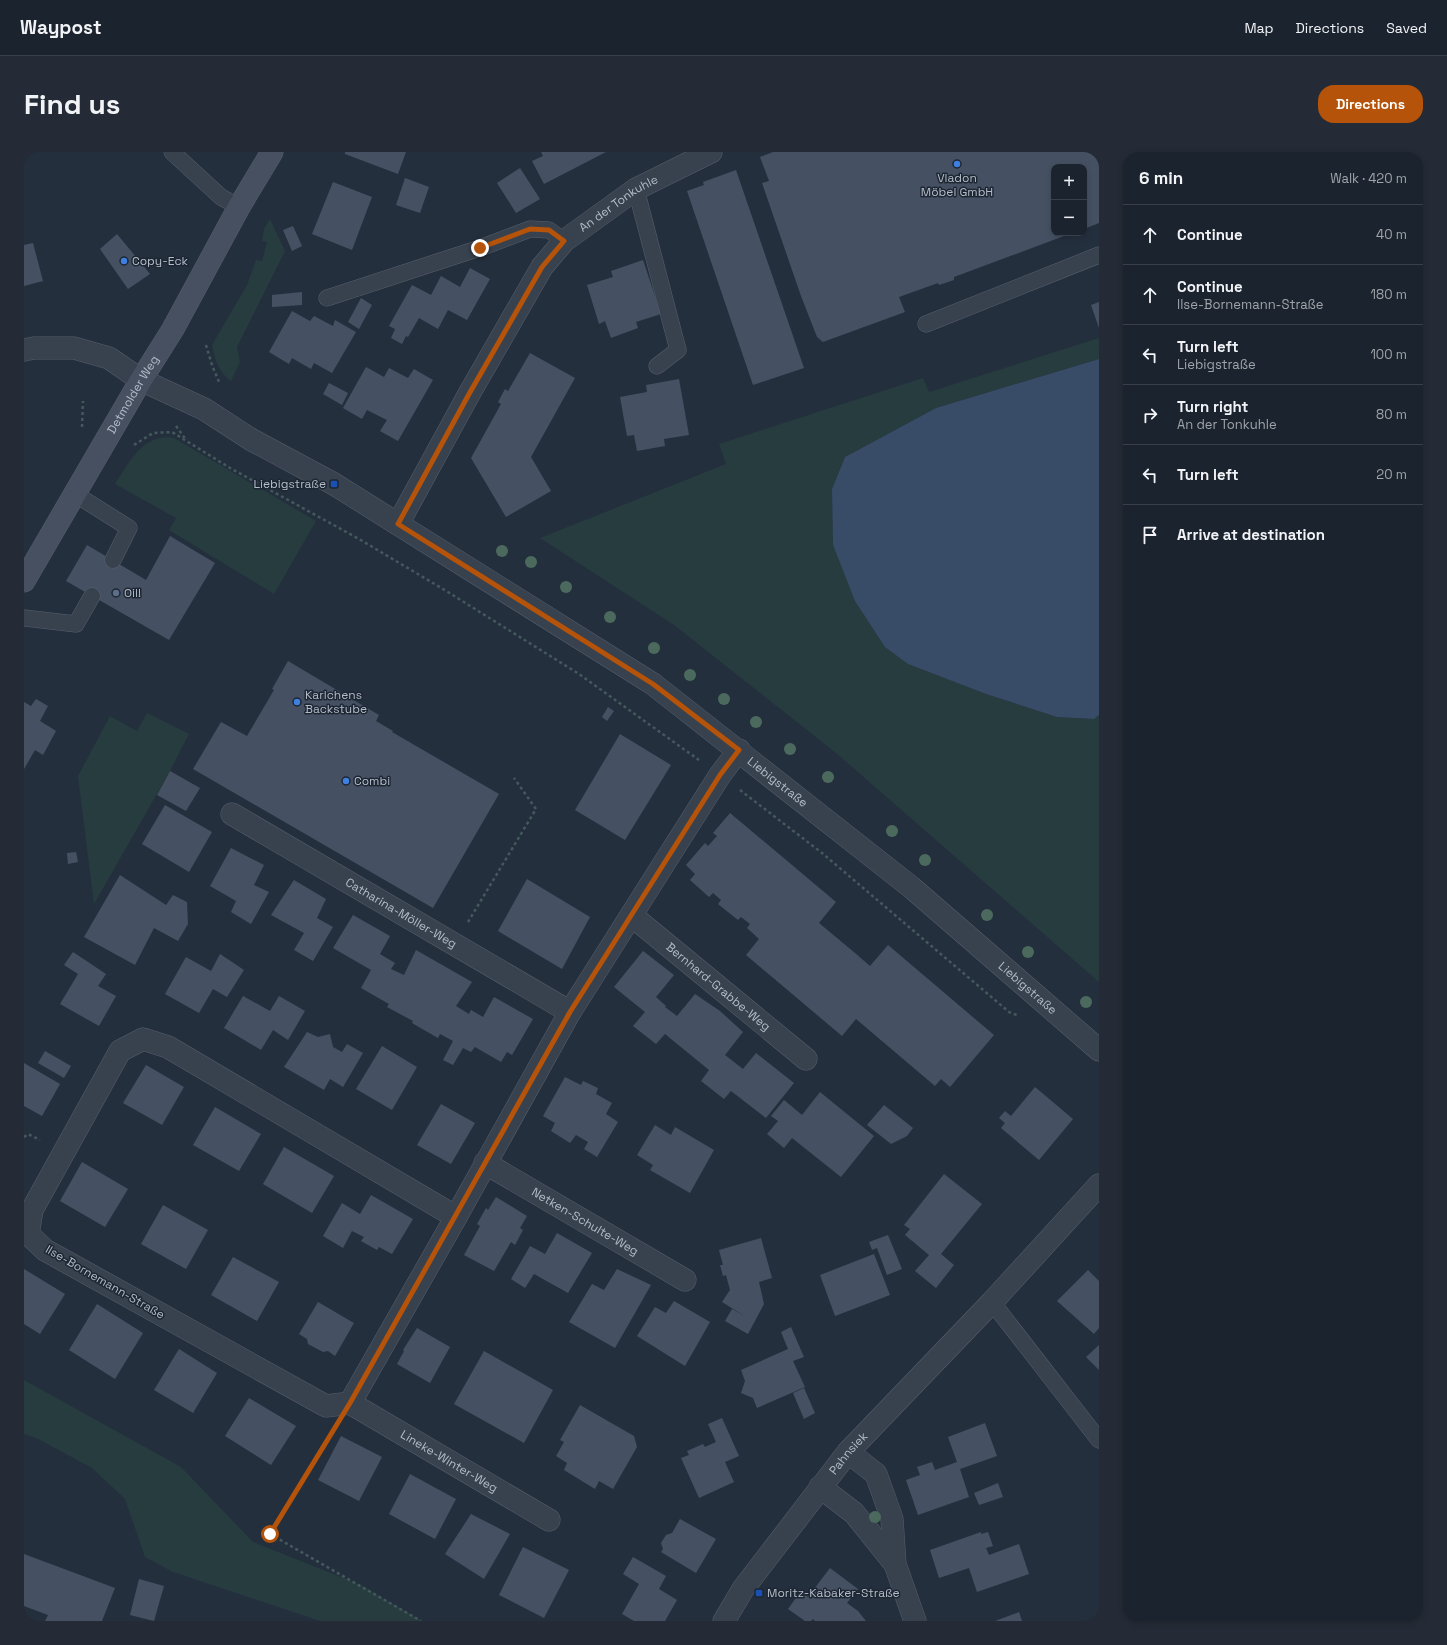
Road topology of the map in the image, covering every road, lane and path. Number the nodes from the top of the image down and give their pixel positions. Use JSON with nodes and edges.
{"nodes":[{"id":1,"x":172,"y":152,"type":"edge"},
{"id":2,"x":272,"y":152,"type":"edge"},
{"id":3,"x":711,"y":152,"type":"edge"},
{"id":4,"x":636,"y":189,"type":"junction"},
{"id":5,"x":239,"y":207,"type":"junction"},
{"id":6,"x":564,"y":241,"type":"junction"},
{"id":7,"x":1099,"y":255,"type":"edge"},
{"id":8,"x":327,"y":298,"type":"dead end"},
{"id":9,"x":926,"y":324,"type":"dead end"},
{"id":10,"x":206,"y":345,"type":"dead end"},
{"id":11,"x":24,"y":350,"type":"edge"},
{"id":12,"x":657,"y":366,"type":"dead end"},
{"id":13,"x":141,"y":380,"type":"junction"},
{"id":14,"x":219,"y":382,"type":"dead end"},
{"id":15,"x":131,"y":446,"type":"dead end"},
{"id":16,"x":75,"y":494,"type":"junction"},
{"id":17,"x":398,"y":524,"type":"junction"},
{"id":18,"x":113,"y":560,"type":"dead end"},
{"id":19,"x":24,"y":581,"type":"edge"},
{"id":20,"x":92,"y":596,"type":"dead end"},
{"id":21,"x":24,"y":618,"type":"edge"},
{"id":22,"x":739,"y":750,"type":"junction"},
{"id":23,"x":720,"y":775,"type":"junction"},
{"id":24,"x":514,"y":778,"type":"dead end"},
{"id":25,"x":232,"y":814,"type":"dead end"},
{"id":26,"x":631,"y":915,"type":"junction"},
{"id":27,"x":454,"y":944,"type":"junction"},
{"id":28,"x":570,"y":1012,"type":"junction"},
{"id":29,"x":1024,"y":1018,"type":"dead end"},
{"id":30,"x":1099,"y":1050,"type":"edge"},
{"id":31,"x":806,"y":1059,"type":"dead end"},
{"id":32,"x":485,"y":1163,"type":"junction"},
{"id":33,"x":1099,"y":1185,"type":"edge"},
{"id":34,"x":456,"y":1217,"type":"junction"},
{"id":35,"x":685,"y":1280,"type":"dead end"},
{"id":36,"x":992,"y":1302,"type":"junction"},
{"id":37,"x":350,"y":1403,"type":"junction"},
{"id":38,"x":1099,"y":1440,"type":"edge"},
{"id":39,"x":848,"y":1452,"type":"junction"},
{"id":40,"x":820,"y":1487,"type":"junction"},
{"id":41,"x":549,"y":1520,"type":"dead end"},
{"id":42,"x":894,"y":1564,"type":"junction"},
{"id":43,"x":421,"y":1621,"type":"edge"},
{"id":44,"x":724,"y":1621,"type":"edge"},
{"id":45,"x":915,"y":1621,"type":"edge"}],
"edges":[{"from":1,"to":5,"type":"lane"},
{"from":2,"to":5,"type":"street","name":"Detmolder Weg"},
{"from":3,"to":4,"type":"street","name":"An der Tonkuhle"},
{"from":4,"to":6,"type":"street","name":"An der Tonkuhle"},
{"from":4,"to":12,"type":"lane"},
{"from":5,"to":13,"type":"street","name":"Detmolder Weg"},
{"from":6,"to":8,"type":"lane"},
{"from":6,"to":17,"type":"street","name":"An der Tonkuhle"},
{"from":7,"to":9,"type":"lane"},
{"from":10,"to":14,"type":"path"},
{"from":11,"to":13,"type":"street","name":"Liebigstraße"},
{"from":13,"to":16,"type":"street","name":"Detmolder Weg"},
{"from":13,"to":17,"type":"street","name":"Liebigstraße"},
{"from":15,"to":23,"type":"path"},
{"from":16,"to":18,"type":"lane"},
{"from":16,"to":19,"type":"street","name":"Detmolder Weg"},
{"from":17,"to":22,"type":"street","name":"Liebigstraße"},
{"from":20,"to":21,"type":"lane"},
{"from":22,"to":23,"type":"street"},
{"from":22,"to":30,"type":"street","name":"Liebigstraße"},
{"from":23,"to":26,"type":"street"},
{"from":23,"to":29,"type":"path"},
{"from":24,"to":27,"type":"path"},
{"from":25,"to":27,"type":"street","name":"Catharina-Möller-Weg"},
{"from":26,"to":28,"type":"street"},
{"from":26,"to":31,"type":"street","name":"Bernhard-Grabbe-Weg"},
{"from":27,"to":28,"type":"street","name":"Catharina-Möller-Weg"},
{"from":28,"to":32,"type":"street"},
{"from":32,"to":34,"type":"street"},
{"from":32,"to":35,"type":"street","name":"Netken-Schulte-Weg"},
{"from":33,"to":36,"type":"street","name":"Pahnsiek"},
{"from":34,"to":37,"type":"street"},
{"from":34,"to":37,"type":"street","name":"Ilse-Bornemann-Straße"},
{"from":36,"to":38,"type":"lane"},
{"from":36,"to":39,"type":"street","name":"Pahnsiek"},
{"from":37,"to":41,"type":"street","name":"Lineke-Winter-Weg"},
{"from":37,"to":43,"type":"path"},
{"from":39,"to":40,"type":"street","name":"Pahnsiek"},
{"from":39,"to":42,"type":"street"},
{"from":40,"to":42,"type":"street"},
{"from":40,"to":44,"type":"street","name":"Pahnsiek"},
{"from":42,"to":45,"type":"street"}]}
